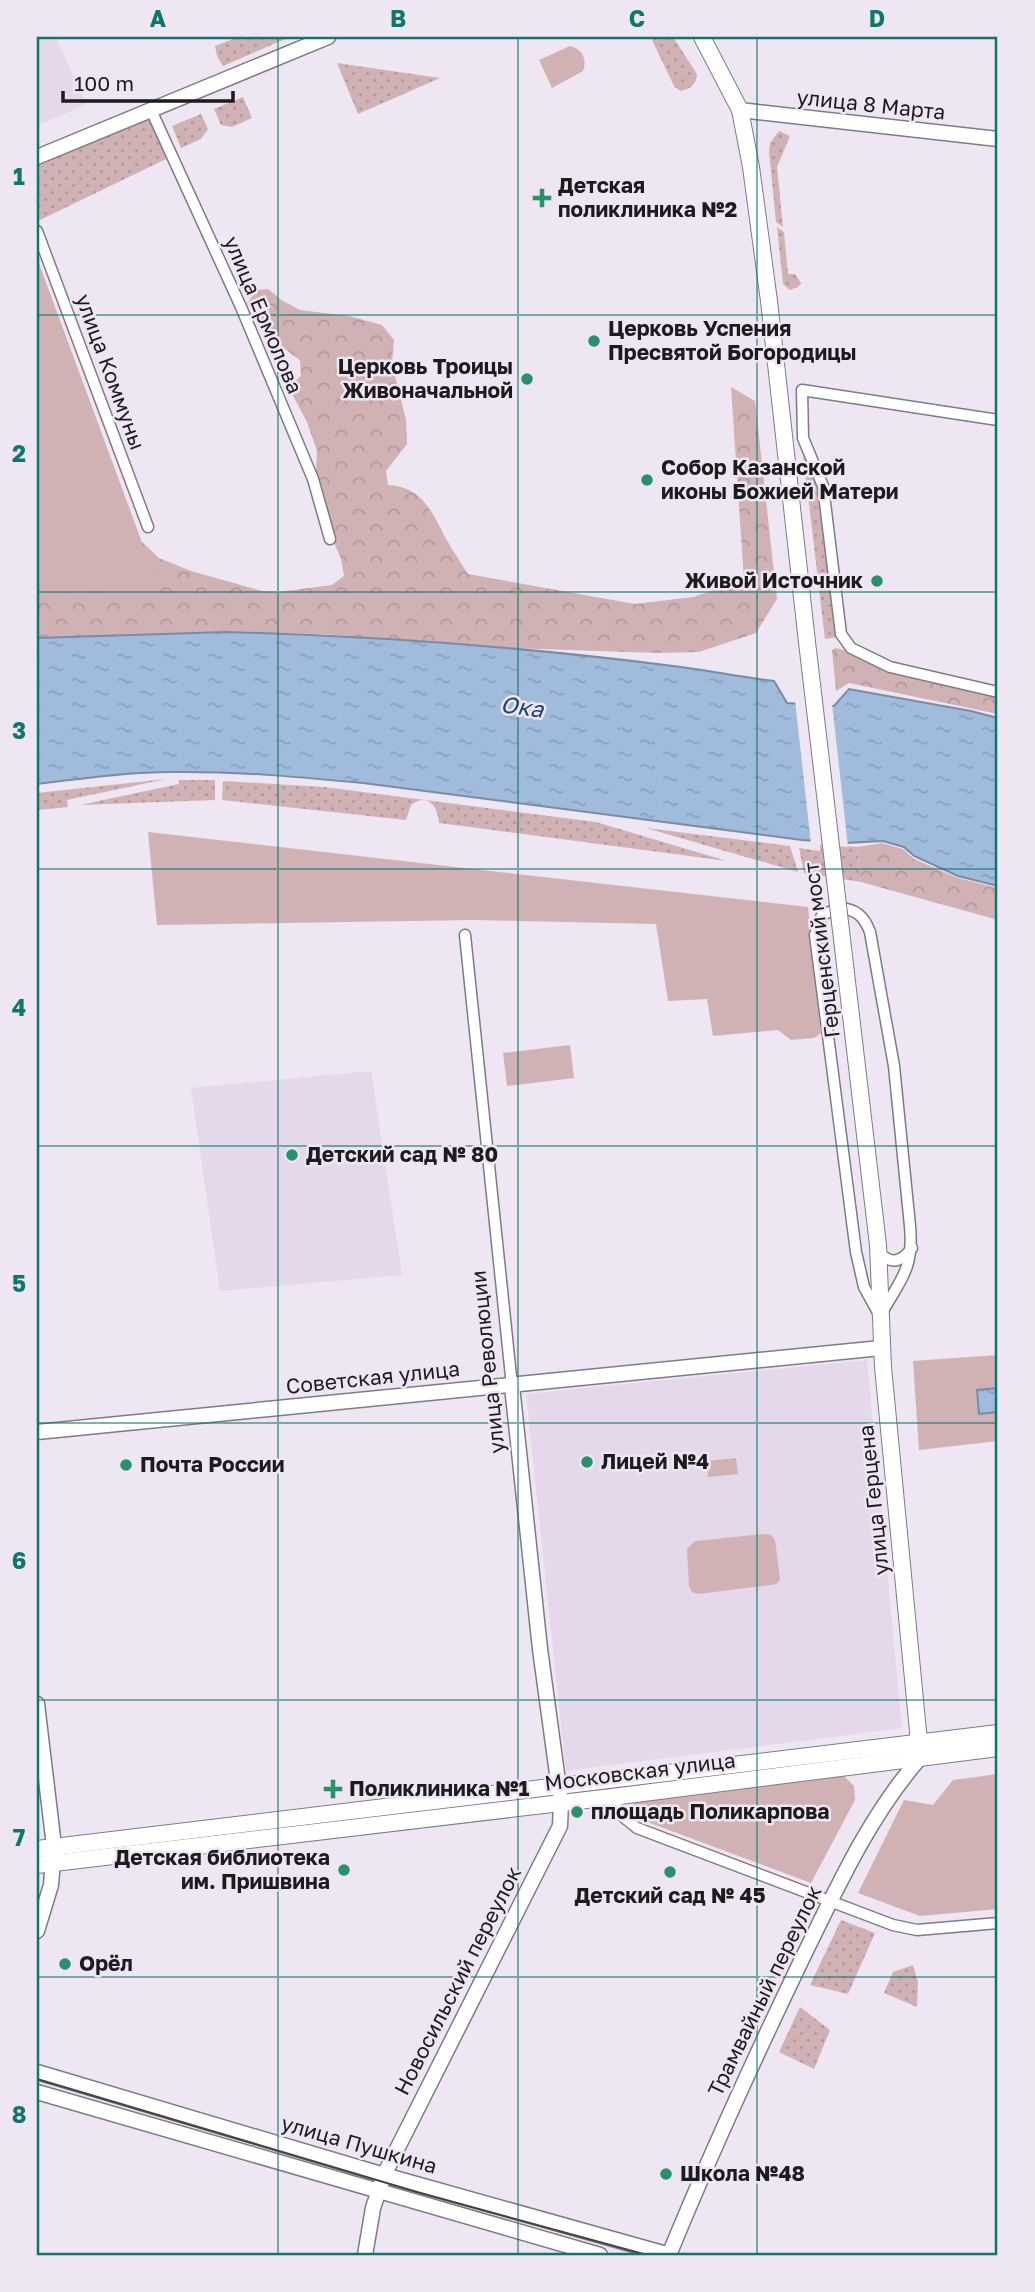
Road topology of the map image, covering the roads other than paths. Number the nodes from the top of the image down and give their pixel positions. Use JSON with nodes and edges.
{"nodes":[{"id":1,"x":328,"y":37,"type":"edge"},
{"id":2,"x":702,"y":37,"type":"edge"},
{"id":3,"x":151,"y":110,"type":"junction"},
{"id":4,"x":740,"y":110,"type":"junction"},
{"id":5,"x":998,"y":139,"type":"edge"},
{"id":6,"x":37,"y":157,"type":"edge"},
{"id":7,"x":37,"y":231,"type":"edge"},
{"id":8,"x":998,"y":420,"type":"edge"},
{"id":9,"x":148,"y":527,"type":"dead end"},
{"id":10,"x":330,"y":539,"type":"dead end"},
{"id":11,"x":998,"y":692,"type":"edge"},
{"id":12,"x":465,"y":935,"type":"dead end"},
{"id":13,"x":912,"y":1248,"type":"junction"},
{"id":14,"x":878,"y":1249,"type":"junction"},
{"id":15,"x":880,"y":1316,"type":"junction"},
{"id":16,"x":881,"y":1348,"type":"junction"},
{"id":17,"x":512,"y":1386,"type":"junction"},
{"id":18,"x":37,"y":1432,"type":"edge"},
{"id":19,"x":37,"y":1704,"type":"edge"},
{"id":20,"x":998,"y":1733,"type":"edge"},
{"id":21,"x":998,"y":1748,"type":"edge"},
{"id":22,"x":920,"y":1750,"type":"junction"},
{"id":23,"x":558,"y":1785,"type":"junction"},
{"id":24,"x":612,"y":1797,"type":"junction"},
{"id":25,"x":561,"y":1803,"type":"junction"},
{"id":26,"x":37,"y":1849,"type":"edge"},
{"id":27,"x":48,"y":1858,"type":"edge"},
{"id":28,"x":831,"y":1901,"type":"junction"},
{"id":29,"x":998,"y":1923,"type":"edge"},
{"id":30,"x":37,"y":1931,"type":"edge"},
{"id":31,"x":37,"y":2072,"type":"edge"},
{"id":32,"x":37,"y":2092,"type":"edge"},
{"id":33,"x":384,"y":2175,"type":"junction"},
{"id":34,"x":377,"y":2192,"type":"junction"},
{"id":35,"x":365,"y":2255,"type":"edge"},
{"id":36,"x":600,"y":2255,"type":"edge"},
{"id":37,"x":669,"y":2255,"type":"edge"}],
"edges":[{"from":1,"to":3,"type":"street"},
{"from":2,"to":4,"type":"main road","name":"Герценский мост"},
{"from":3,"to":6,"type":"street"},
{"from":3,"to":10,"type":"street","name":"улица Ермолова"},
{"from":4,"to":5,"type":"street","name":"улица 8 Марта"},
{"from":4,"to":14,"type":"main road","name":"Герценский мост","bridge":true},
{"from":7,"to":9,"type":"street","name":"улица Коммуны"},
{"from":8,"to":11,"type":"street"},
{"from":12,"to":17,"type":"street","name":"улица Революции"},
{"from":13,"to":14,"type":"street"},
{"from":13,"to":15,"type":"street"},
{"from":13,"to":15,"type":"street"},
{"from":14,"to":15,"type":"main road","name":"улица Герцена"},
{"from":15,"to":16,"type":"main road","name":"улица Герцена"},
{"from":16,"to":17,"type":"street","name":"Советская улица"},
{"from":16,"to":22,"type":"main road","name":"улица Герцена"},
{"from":17,"to":18,"type":"street","name":"Советская улица"},
{"from":17,"to":23,"type":"street","name":"улица Революции"},
{"from":19,"to":27,"type":"street"},
{"from":20,"to":22,"type":"main road","name":"Московская улица"},
{"from":21,"to":22,"type":"main road","name":"Московская улица"},
{"from":22,"to":23,"type":"main road","name":"Московская улица"},
{"from":22,"to":24,"type":"main road","name":"Московская улица"},
{"from":22,"to":28,"type":"street","name":"Трамвайный переулок"},
{"from":23,"to":25,"type":"street","name":"Новосильский переулок"},
{"from":23,"to":27,"type":"main road","name":"Московская улица"},
{"from":24,"to":25,"type":"main road","name":"Московская улица"},
{"from":24,"to":28,"type":"street"},
{"from":25,"to":27,"type":"main road","name":"Московская улица"},
{"from":25,"to":33,"type":"street","name":"Новосильский переулок"},
{"from":26,"to":27,"type":"main road","name":"Московская улица"},
{"from":27,"to":30,"type":"street"},
{"from":28,"to":29,"type":"street"},
{"from":28,"to":37,"type":"street","name":"Трамвайный переулок"},
{"from":31,"to":33,"type":"street","name":"улица Пушкина"},
{"from":32,"to":34,"type":"street","name":"улица Пушкина"},
{"from":33,"to":34,"type":"street","name":"Новосильский переулок"},
{"from":33,"to":37,"type":"street","name":"улица Пушкина"},
{"from":34,"to":35,"type":"street","name":"Новосильский переулок"},
{"from":34,"to":36,"type":"street","name":"улица Пушкина"}]}
